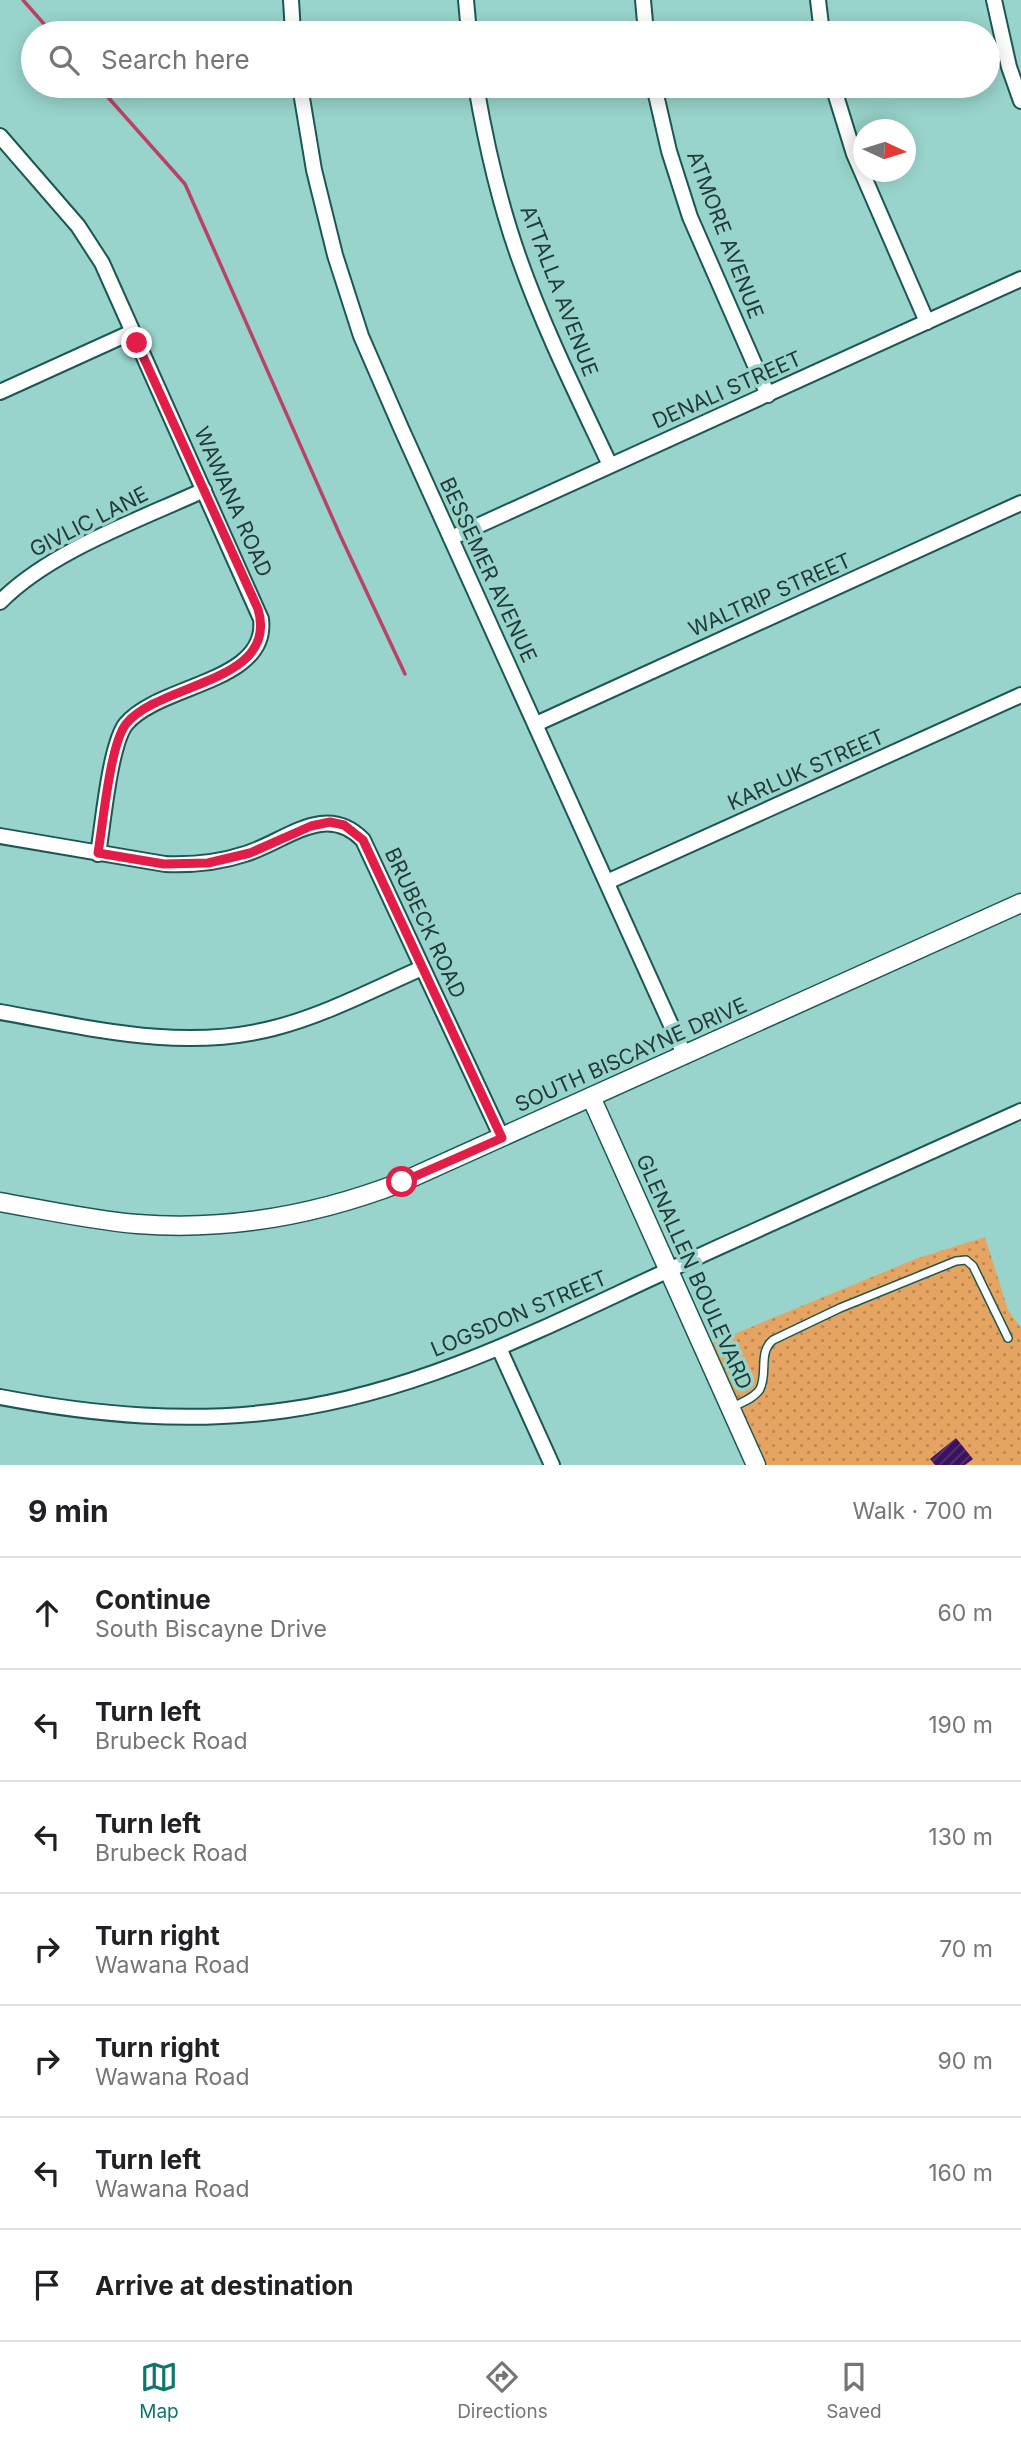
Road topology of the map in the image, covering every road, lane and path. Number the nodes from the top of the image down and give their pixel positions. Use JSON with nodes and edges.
{"nodes":[{"id":1,"x":291,"y":0,"type":"edge"},
{"id":2,"x":466,"y":0,"type":"edge"},
{"id":3,"x":643,"y":0,"type":"edge"},
{"id":4,"x":818,"y":0,"type":"edge"},
{"id":5,"x":994,"y":0,"type":"edge"},
{"id":6,"x":292,"y":21,"type":"edge"},
{"id":7,"x":468,"y":21,"type":"edge"},
{"id":8,"x":645,"y":21,"type":"edge"},
{"id":9,"x":821,"y":21,"type":"edge"},
{"id":10,"x":998,"y":21,"type":"edge"},
{"id":11,"x":1000,"y":32,"type":"edge"},
{"id":12,"x":301,"y":98,"type":"edge"},
{"id":13,"x":479,"y":98,"type":"edge"},
{"id":14,"x":657,"y":98,"type":"edge"},
{"id":15,"x":836,"y":98,"type":"edge"},
{"id":16,"x":1021,"y":101,"type":"edge"},
{"id":17,"x":0,"y":136,"type":"edge"},
{"id":18,"x":1021,"y":279,"type":"edge"},
{"id":19,"x":927,"y":322,"type":"junction"},
{"id":20,"x":132,"y":332,"type":"junction"},
{"id":21,"x":0,"y":392,"type":"edge"},
{"id":22,"x":768,"y":395,"type":"junction"},
{"id":23,"x":610,"y":465,"type":"junction"},
{"id":24,"x":204,"y":489,"type":"junction"},
{"id":25,"x":1021,"y":503,"type":"edge"},
{"id":26,"x":451,"y":538,"type":"junction"},
{"id":27,"x":0,"y":602,"type":"edge"},
{"id":28,"x":1021,"y":695,"type":"edge"},
{"id":29,"x":536,"y":724,"type":"junction"},
{"id":30,"x":0,"y":836,"type":"edge"},
{"id":31,"x":98,"y":853,"type":"junction"},
{"id":32,"x":607,"y":882,"type":"junction"},
{"id":33,"x":1021,"y":903,"type":"edge"},
{"id":34,"x":422,"y":968,"type":"junction"},
{"id":35,"x":0,"y":1012,"type":"edge"},
{"id":36,"x":685,"y":1056,"type":"junction"},
{"id":37,"x":591,"y":1097,"type":"junction"},
{"id":38,"x":1020,"y":1113,"type":"edge"},
{"id":39,"x":502,"y":1138,"type":"junction"},
{"id":40,"x":0,"y":1202,"type":"edge"},
{"id":41,"x":668,"y":1270,"type":"junction"},
{"id":42,"x":1008,"y":1338,"type":"dead end"},
{"id":43,"x":499,"y":1348,"type":"junction"},
{"id":44,"x":0,"y":1398,"type":"edge"},
{"id":45,"x":730,"y":1408,"type":"junction"},
{"id":46,"x":552,"y":1465,"type":"edge"},
{"id":47,"x":756,"y":1465,"type":"edge"}],
"edges":[{"from":1,"to":6,"type":"street"},
{"from":2,"to":7,"type":"street"},
{"from":3,"to":8,"type":"street"},
{"from":4,"to":9,"type":"street"},
{"from":5,"to":10,"type":"street"},
{"from":11,"to":16,"type":"street"},
{"from":12,"to":26,"type":"street","name":"BESSEMER AVENUE"},
{"from":13,"to":23,"type":"street","name":"ATTALLA AVENUE"},
{"from":14,"to":22,"type":"street","name":"ATMORE AVENUE"},
{"from":15,"to":19,"type":"street"},
{"from":17,"to":20,"type":"street","name":"WAWANA ROAD"},
{"from":18,"to":19,"type":"street","name":"DENALI STREET"},
{"from":19,"to":22,"type":"street","name":"DENALI STREET"},
{"from":20,"to":21,"type":"street"},
{"from":20,"to":24,"type":"street","name":"WAWANA ROAD"},
{"from":22,"to":23,"type":"street","name":"DENALI STREET"},
{"from":23,"to":26,"type":"street","name":"DENALI STREET"},
{"from":24,"to":27,"type":"street","name":"GIVLIC LANE"},
{"from":24,"to":31,"type":"street","name":"WAWANA ROAD"},
{"from":25,"to":29,"type":"street","name":"WALTRIP STREET"},
{"from":26,"to":29,"type":"street","name":"BESSEMER AVENUE"},
{"from":28,"to":32,"type":"street","name":"KARLUK STREET"},
{"from":29,"to":32,"type":"street","name":"BESSEMER AVENUE"},
{"from":30,"to":31,"type":"street","name":"BRUBECK ROAD"},
{"from":31,"to":34,"type":"street","name":"BRUBECK ROAD"},
{"from":32,"to":36,"type":"street","name":"BESSEMER AVENUE"},
{"from":33,"to":36,"type":"street","name":"SOUTH BISCAYNE DRIVE"},
{"from":34,"to":35,"type":"street"},
{"from":34,"to":39,"type":"street","name":"BRUBECK ROAD"},
{"from":36,"to":37,"type":"street","name":"SOUTH BISCAYNE DRIVE"},
{"from":37,"to":39,"type":"street","name":"SOUTH BISCAYNE DRIVE"},
{"from":37,"to":41,"type":"street","name":"GLENALLEN BOULEVARD"},
{"from":38,"to":41,"type":"street","name":"LOGSDON STREET"},
{"from":39,"to":40,"type":"street","name":"SOUTH BISCAYNE DRIVE"},
{"from":41,"to":43,"type":"street","name":"LOGSDON STREET"},
{"from":41,"to":45,"type":"street","name":"GLENALLEN BOULEVARD"},
{"from":42,"to":45,"type":"lane"},
{"from":43,"to":44,"type":"street","name":"LOGSDON STREET"},
{"from":43,"to":46,"type":"street"},
{"from":45,"to":47,"type":"street","name":"GLENALLEN BOULEVARD"}]}
